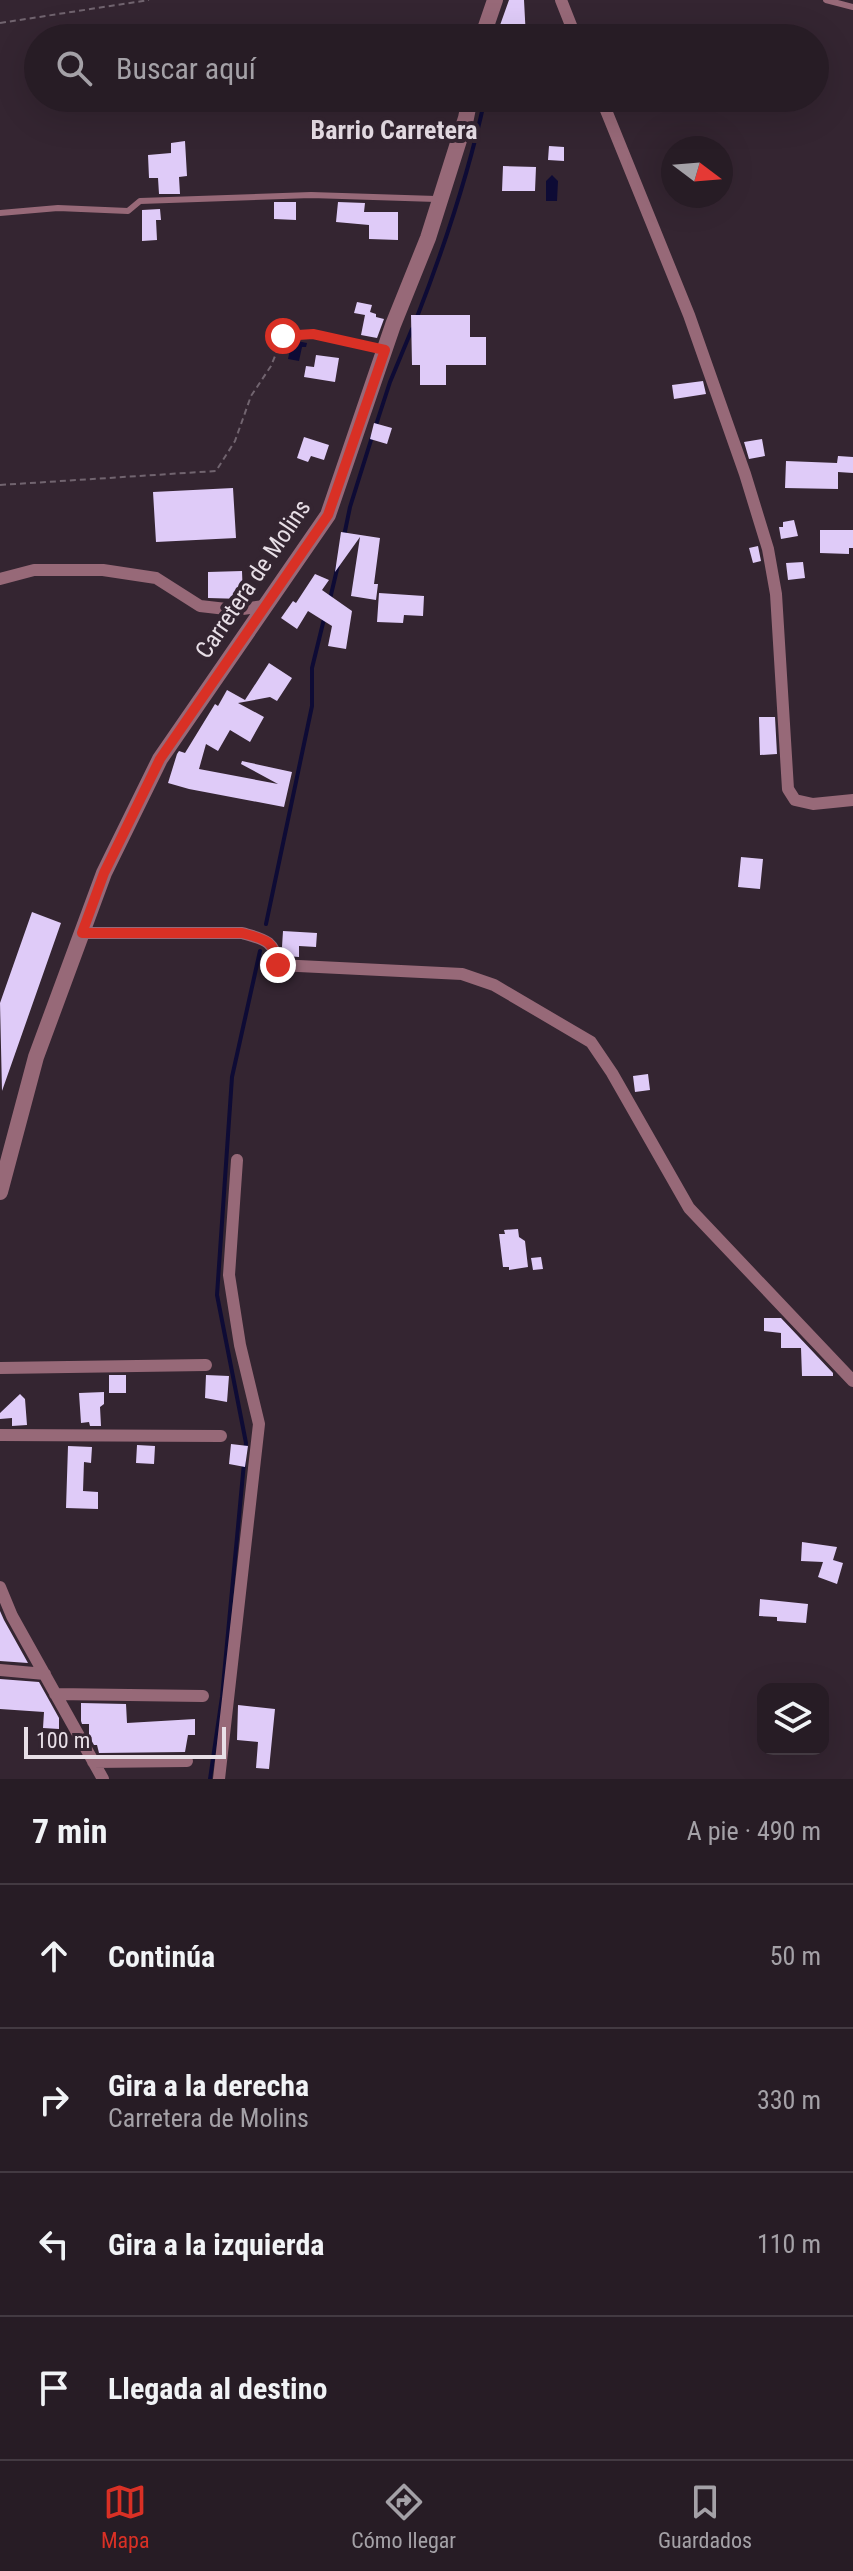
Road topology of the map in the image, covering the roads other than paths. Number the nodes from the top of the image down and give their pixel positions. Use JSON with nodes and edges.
{"nodes":[{"id":1,"x":495,"y":0,"type":"edge"},
{"id":2,"x":561,"y":0,"type":"edge"},
{"id":3,"x":826,"y":0,"type":"edge"},
{"id":4,"x":853,"y":7,"type":"edge"},
{"id":5,"x":487,"y":24,"type":"edge"},
{"id":6,"x":570,"y":24,"type":"edge"},
{"id":7,"x":467,"y":112,"type":"edge"},
{"id":8,"x":607,"y":112,"type":"edge"},
{"id":9,"x":440,"y":199,"type":"junction"},
{"id":10,"x":0,"y":213,"type":"edge"},
{"id":11,"x":0,"y":579,"type":"edge"},
{"id":12,"x":264,"y":606,"type":"junction"},
{"id":13,"x":853,"y":800,"type":"edge"},
{"id":14,"x":82,"y":933,"type":"junction"},
{"id":15,"x":237,"y":1160,"type":"dead end"},
{"id":16,"x":1,"y":1181,"type":"edge"},
{"id":17,"x":206,"y":1365,"type":"dead end"},
{"id":18,"x":0,"y":1368,"type":"edge"},
{"id":19,"x":853,"y":1381,"type":"edge"},
{"id":20,"x":0,"y":1435,"type":"edge"},
{"id":21,"x":221,"y":1436,"type":"dead end"},
{"id":22,"x":0,"y":1587,"type":"edge"},
{"id":23,"x":0,"y":1670,"type":"edge"},
{"id":24,"x":45,"y":1674,"type":"junction"},
{"id":25,"x":55,"y":1694,"type":"junction"},
{"id":26,"x":203,"y":1696,"type":"dead end"},
{"id":27,"x":187,"y":1761,"type":"dead end"},
{"id":28,"x":93,"y":1762,"type":"junction"},
{"id":29,"x":103,"y":1779,"type":"edge"},
{"id":30,"x":219,"y":1779,"type":"edge"}],
"edges":[{"from":1,"to":5,"type":"street"},
{"from":2,"to":6,"type":"street"},
{"from":3,"to":4,"type":"lane"},
{"from":7,"to":9,"type":"street","name":"Carretera de Molins"},
{"from":8,"to":13,"type":"street"},
{"from":9,"to":10,"type":"lane"},
{"from":9,"to":12,"type":"street","name":"Carretera de Molins"},
{"from":11,"to":12,"type":"street"},
{"from":12,"to":14,"type":"street","name":"Carretera de Molins"},
{"from":14,"to":16,"type":"street","name":"Carretera de Molins"},
{"from":14,"to":19,"type":"street"},
{"from":15,"to":30,"type":"street"},
{"from":17,"to":18,"type":"street"},
{"from":20,"to":21,"type":"street"},
{"from":22,"to":24,"type":"street"},
{"from":23,"to":24,"type":"street"},
{"from":24,"to":25,"type":"street"},
{"from":25,"to":26,"type":"street"},
{"from":25,"to":28,"type":"street"},
{"from":27,"to":28,"type":"street"},
{"from":28,"to":29,"type":"street"}]}
